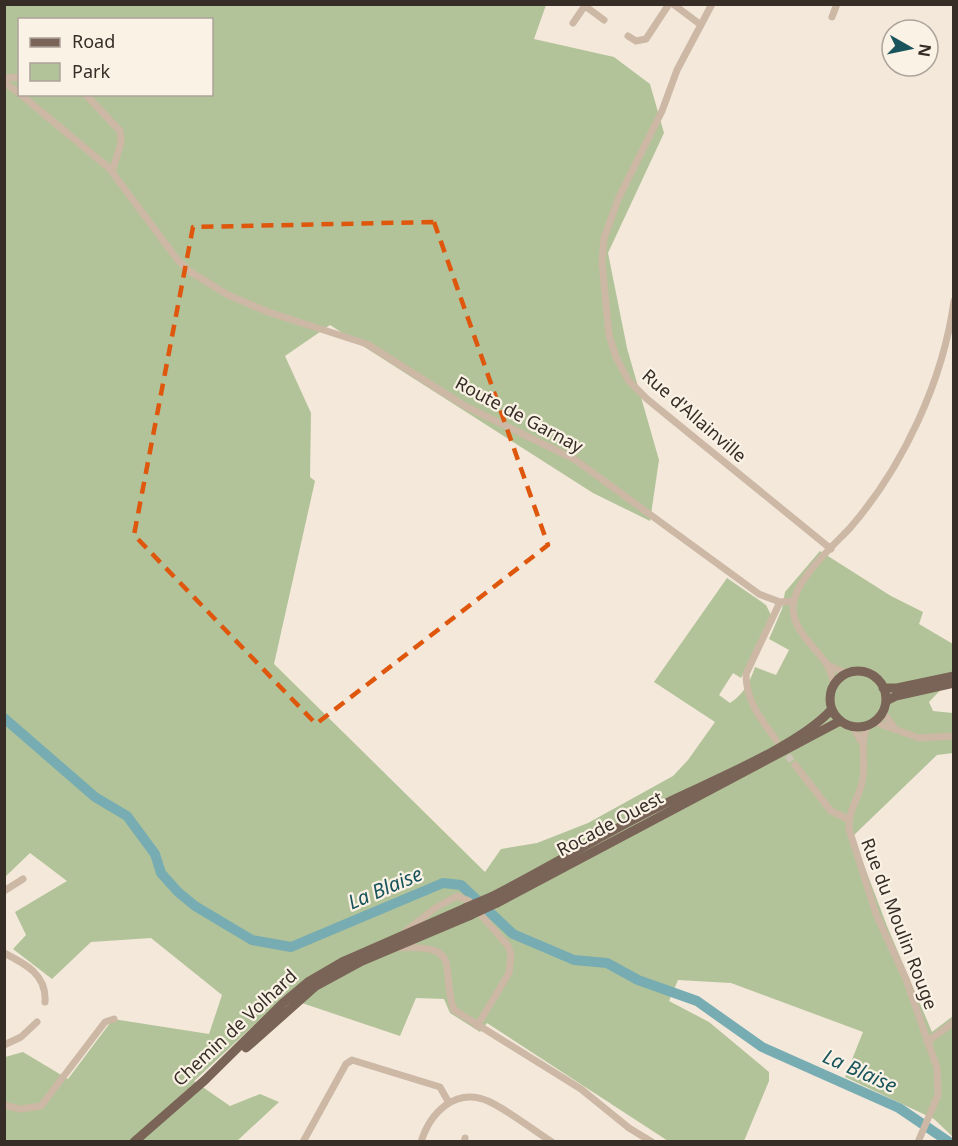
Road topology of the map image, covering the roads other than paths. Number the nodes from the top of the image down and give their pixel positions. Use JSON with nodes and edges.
{"nodes":[{"id":1,"x":671,"y":4,"type":"edge"},
{"id":2,"x":712,"y":4,"type":"edge"},
{"id":3,"x":837,"y":4,"type":"edge"},
{"id":4,"x":585,"y":5,"type":"edge"},
{"id":5,"x":832,"y":17,"type":"dead end"},
{"id":6,"x":604,"y":20,"type":"dead end"},
{"id":7,"x":573,"y":23,"type":"dead end"},
{"id":8,"x":701,"y":25,"type":"junction"},
{"id":9,"x":628,"y":36,"type":"dead end"},
{"id":10,"x":6,"y":81,"type":"edge"},
{"id":11,"x":18,"y":92,"type":"edge"},
{"id":12,"x":22,"y":96,"type":"edge"},
{"id":13,"x":87,"y":96,"type":"edge"},
{"id":14,"x":112,"y":172,"type":"junction"},
{"id":15,"x":954,"y":301,"type":"edge"},
{"id":16,"x":831,"y":549,"type":"junction"},
{"id":17,"x":794,"y":601,"type":"junction"},
{"id":18,"x":780,"y":602,"type":"junction"},
{"id":19,"x":828,"y":665,"type":"junction"},
{"id":20,"x":847,"y":674,"type":"junction"},
{"id":21,"x":954,"y":676,"type":"edge"},
{"id":22,"x":954,"y":683,"type":"edge"},
{"id":23,"x":834,"y":684,"type":"junction"},
{"id":24,"x":883,"y":688,"type":"junction"},
{"id":25,"x":886,"y":701,"type":"junction"},
{"id":26,"x":831,"y":709,"type":"junction"},
{"id":27,"x":883,"y":712,"type":"junction"},
{"id":28,"x":840,"y":721,"type":"junction"},
{"id":29,"x":871,"y":724,"type":"junction"},
{"id":30,"x":893,"y":726,"type":"junction"},
{"id":31,"x":853,"y":727,"type":"junction"},
{"id":32,"x":954,"y":736,"type":"edge"},
{"id":33,"x":776,"y":740,"type":"tunnel mouth"},
{"id":34,"x":861,"y":741,"type":"junction"},
{"id":35,"x":795,"y":765,"type":"tunnel mouth"},
{"id":36,"x":848,"y":819,"type":"junction"},
{"id":37,"x":23,"y":879,"type":"dead end"},
{"id":38,"x":4,"y":891,"type":"edge"},
{"id":39,"x":494,"y":900,"type":"junction"},
{"id":40,"x":468,"y":911,"type":"junction"},
{"id":41,"x":399,"y":937,"type":"junction"},
{"id":42,"x":392,"y":949,"type":"junction"},
{"id":43,"x":4,"y":953,"type":"edge"},
{"id":44,"x":45,"y":1002,"type":"dead end"},
{"id":45,"x":114,"y":1019,"type":"dead end"},
{"id":46,"x":37,"y":1022,"type":"dead end"},
{"id":47,"x":954,"y":1022,"type":"edge"},
{"id":48,"x":477,"y":1026,"type":"junction"},
{"id":49,"x":927,"y":1042,"type":"junction"},
{"id":50,"x":4,"y":1045,"type":"edge"},
{"id":51,"x":448,"y":1103,"type":"junction"},
{"id":52,"x":4,"y":1105,"type":"edge"},
{"id":53,"x":538,"y":1133,"type":"junction"},
{"id":54,"x":134,"y":1142,"type":"edge"},
{"id":55,"x":143,"y":1142,"type":"edge"},
{"id":56,"x":303,"y":1142,"type":"edge"},
{"id":57,"x":421,"y":1142,"type":"edge"},
{"id":58,"x":534,"y":1142,"type":"edge"},
{"id":59,"x":552,"y":1142,"type":"edge"},
{"id":60,"x":652,"y":1142,"type":"edge"},
{"id":61,"x":918,"y":1142,"type":"edge"}],
"edges":[{"from":1,"to":8,"type":"street"},
{"from":1,"to":9,"type":"street"},
{"from":2,"to":8,"type":"street","name":"Rue d'Allainville"},
{"from":3,"to":5,"type":"street"},
{"from":4,"to":6,"type":"street"},
{"from":4,"to":7,"type":"street"},
{"from":8,"to":16,"type":"street","name":"Rue d'Allainville"},
{"from":10,"to":11,"type":"street","name":"Route de Garnay"},
{"from":12,"to":14,"type":"street","name":"Route de Garnay"},
{"from":13,"to":14,"type":"street"},
{"from":14,"to":18,"type":"street","name":"Route de Garnay"},
{"from":15,"to":16,"type":"street"},
{"from":16,"to":17,"type":"street"},
{"from":17,"to":18,"type":"street","name":"Route de Garnay"},
{"from":17,"to":19,"type":"street"},
{"from":18,"to":33,"type":"street"},
{"from":19,"to":20,"type":"street"},
{"from":19,"to":23,"type":"street"},
{"from":20,"to":23,"type":"main road"},
{"from":20,"to":24,"type":"main road"},
{"from":21,"to":24,"type":"main road"},
{"from":22,"to":25,"type":"main road"},
{"from":23,"to":26,"type":"main road"},
{"from":24,"to":25,"type":"main road"},
{"from":25,"to":27,"type":"main road"},
{"from":26,"to":28,"type":"main road"},
{"from":26,"to":39,"type":"main road","name":"Rocade Ouest"},
{"from":27,"to":29,"type":"main road"},
{"from":27,"to":30,"type":"street"},
{"from":28,"to":31,"type":"main road"},
{"from":28,"to":39,"type":"main road","name":"Rocade Ouest"},
{"from":29,"to":30,"type":"street"},
{"from":29,"to":31,"type":"main road"},
{"from":29,"to":34,"type":"street","name":"Rue du Moulin Rouge"},
{"from":30,"to":32,"type":"street"},
{"from":31,"to":34,"type":"street","name":"Rue du Moulin Rouge"},
{"from":34,"to":36,"type":"street","name":"Rue du Moulin Rouge"},
{"from":35,"to":36,"type":"street","name":"Rue du Moulin Rouge"},
{"from":36,"to":49,"type":"street","name":"Rue du Moulin Rouge"},
{"from":37,"to":38,"type":"street"},
{"from":39,"to":40,"type":"main road","name":"Rocade Ouest","bridge":true},
{"from":40,"to":41,"type":"main road","name":"Rocade Ouest"},
{"from":40,"to":42,"type":"main road","name":"Rocade Ouest"},
{"from":41,"to":48,"type":"street"},
{"from":41,"to":54,"type":"main road","name":"Chemin de Volhard"},
{"from":42,"to":48,"type":"street"},
{"from":42,"to":55,"type":"main road","name":"Chemin de Volhard"},
{"from":43,"to":44,"type":"street"},
{"from":45,"to":52,"type":"street"},
{"from":46,"to":50,"type":"street"},
{"from":47,"to":49,"type":"street"},
{"from":48,"to":60,"type":"street"},
{"from":49,"to":61,"type":"street","name":"Rue du Moulin Rouge"},
{"from":51,"to":53,"type":"street"},
{"from":51,"to":56,"type":"street"},
{"from":51,"to":57,"type":"street"},
{"from":53,"to":58,"type":"street"},
{"from":53,"to":59,"type":"street"}]}
